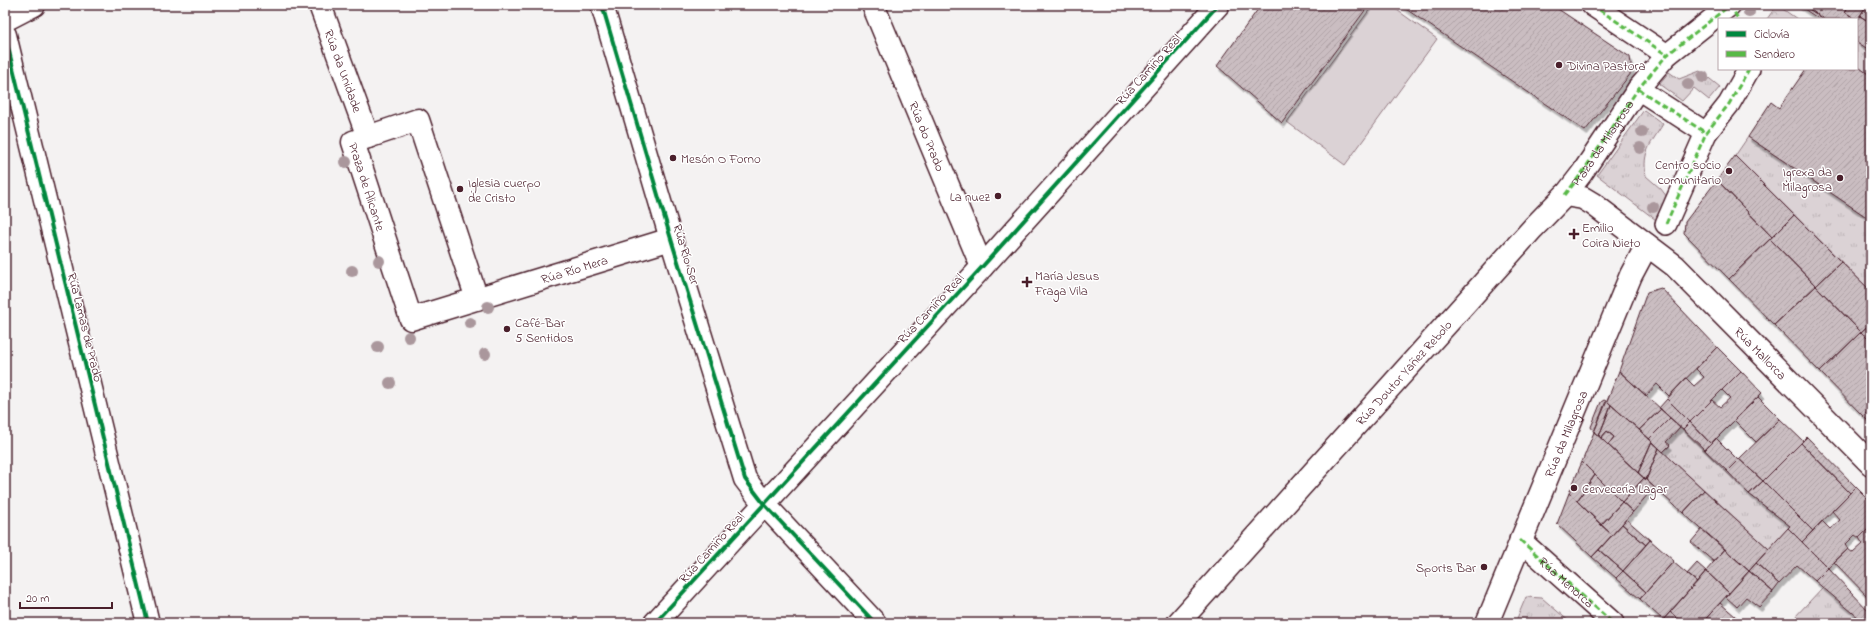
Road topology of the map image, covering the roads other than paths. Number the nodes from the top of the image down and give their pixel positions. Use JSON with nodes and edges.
{"nodes":[{"id":1,"x":34,"y":5,"type":"edge"},
{"id":2,"x":320,"y":5,"type":"edge"},
{"id":3,"x":602,"y":5,"type":"edge"},
{"id":4,"x":873,"y":5,"type":"edge"},
{"id":5,"x":1218,"y":5,"type":"edge"},
{"id":6,"x":1592,"y":5,"type":"edge"},
{"id":7,"x":1730,"y":5,"type":"edge"},
{"id":8,"x":1737,"y":18,"type":"edge"},
{"id":9,"x":5,"y":20,"type":"edge"},
{"id":10,"x":5,"y":35,"type":"edge"},
{"id":11,"x":1667,"y":55,"type":"junction"},
{"id":12,"x":1748,"y":70,"type":"edge"},
{"id":13,"x":10,"y":87,"type":"edge"},
{"id":14,"x":1638,"y":88,"type":"junction"},
{"id":15,"x":1706,"y":133,"type":"junction"},
{"id":16,"x":368,"y":137,"type":"junction"},
{"id":17,"x":1565,"y":196,"type":"junction"},
{"id":18,"x":1666,"y":224,"type":"dead end"},
{"id":19,"x":671,"y":239,"type":"junction"},
{"id":20,"x":1647,"y":245,"type":"junction"},
{"id":21,"x":982,"y":266,"type":"junction"},
{"id":22,"x":476,"y":299,"type":"junction"},
{"id":23,"x":1871,"y":464,"type":"edge"},
{"id":24,"x":764,"y":504,"type":"junction"},
{"id":25,"x":1520,"y":540,"type":"junction"},
{"id":26,"x":148,"y":623,"type":"edge"},
{"id":27,"x":655,"y":623,"type":"edge"},
{"id":28,"x":875,"y":623,"type":"edge"},
{"id":29,"x":1178,"y":623,"type":"edge"},
{"id":30,"x":1487,"y":623,"type":"edge"},
{"id":31,"x":1613,"y":623,"type":"edge"}],
"edges":[{"from":1,"to":9,"type":"street"},
{"from":2,"to":16,"type":"street","name":"Rúa da Unidade"},
{"from":3,"to":19,"type":"street","name":"Rúa Río Ser"},
{"from":4,"to":21,"type":"street","name":"Rúa do Prado"},
{"from":5,"to":21,"type":"street","name":"Rúa Camiño Real"},
{"from":6,"to":11,"type":"street"},
{"from":7,"to":8,"type":"street","name":"Praza da Milagrosa"},
{"from":7,"to":11,"type":"street","name":"Praza da Milagrosa"},
{"from":10,"to":13,"type":"street","name":"Rúa Lamas de Prado"},
{"from":11,"to":14,"type":"street","name":"Praza da Milagrosa"},
{"from":12,"to":15,"type":"street"},
{"from":13,"to":26,"type":"street","name":"Rúa Lamas de Prado"},
{"from":14,"to":15,"type":"street","name":"Praza da Milagrosa"},
{"from":14,"to":17,"type":"street","name":"Praza da Milagrosa"},
{"from":15,"to":18,"type":"street"},
{"from":16,"to":22,"type":"street","name":"Praza de Alicante"},
{"from":16,"to":22,"type":"street","name":"Praza de Alicante"},
{"from":17,"to":20,"type":"street"},
{"from":17,"to":29,"type":"street","name":"Rúa Doutor Yañez Rebolo"},
{"from":19,"to":22,"type":"street","name":"Rúa Río Mera"},
{"from":19,"to":24,"type":"street","name":"Rúa Río Ser"},
{"from":20,"to":23,"type":"street","name":"Rúa Mallorca"},
{"from":20,"to":25,"type":"street","name":"Rúa da Milagrosa"},
{"from":21,"to":24,"type":"street","name":"Rúa Camiño Real"},
{"from":24,"to":27,"type":"street","name":"Rúa Camiño Real"},
{"from":24,"to":28,"type":"street","name":"Rúa Río Ser"},
{"from":25,"to":30,"type":"street","name":"Rúa da Milagrosa"},
{"from":25,"to":31,"type":"street","name":"Rúa Menorca"}]}
